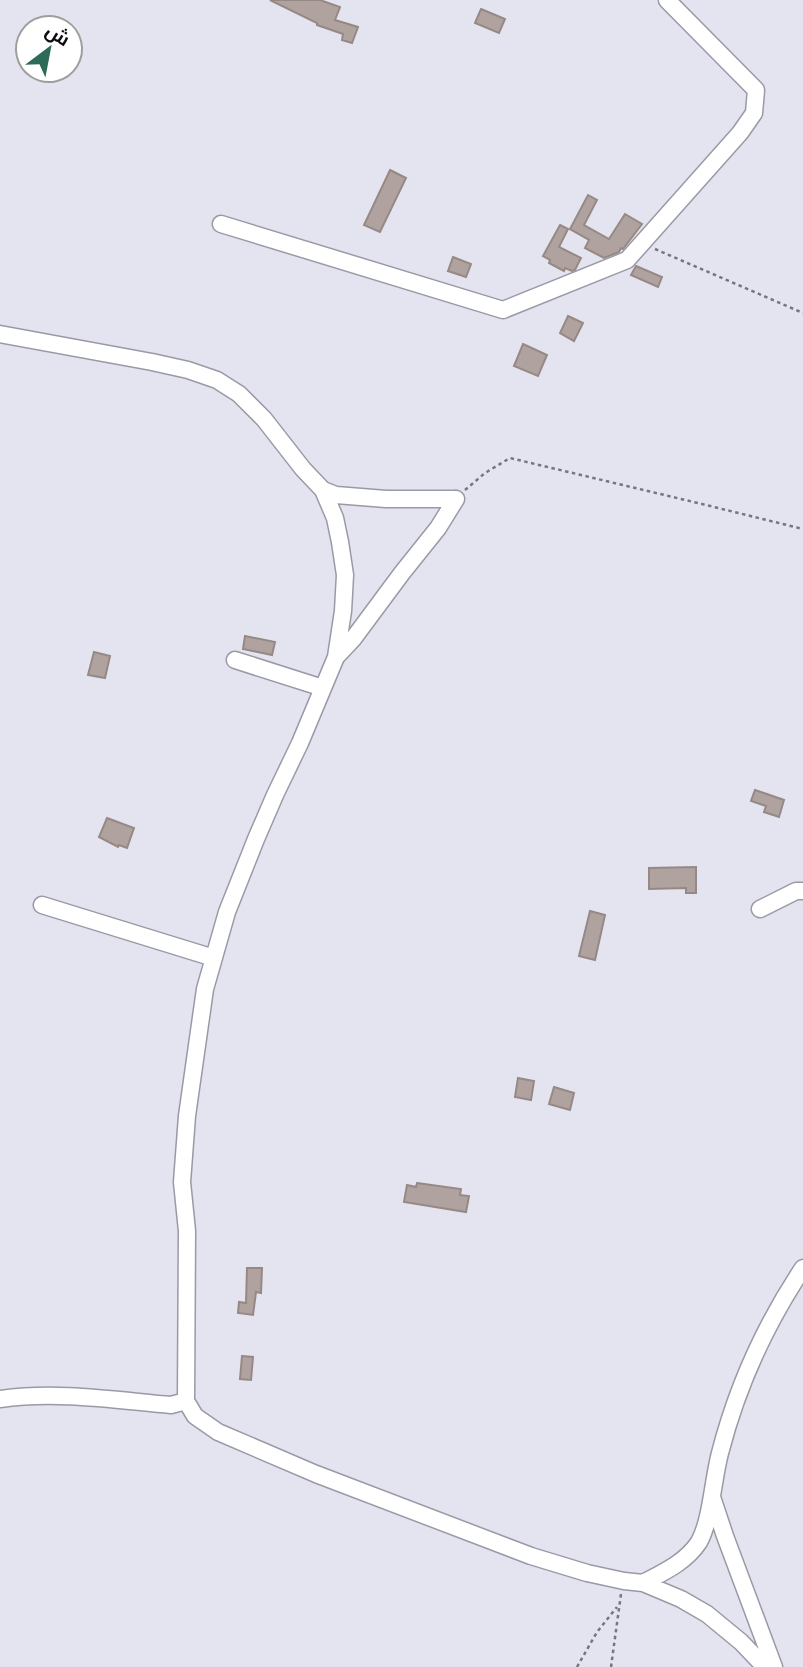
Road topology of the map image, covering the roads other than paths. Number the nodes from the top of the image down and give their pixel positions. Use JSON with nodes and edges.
{"nodes":[{"id":1,"x":667,"y":0,"type":"edge"},
{"id":2,"x":221,"y":224,"type":"dead end"},
{"id":3,"x":0,"y":334,"type":"edge"},
{"id":4,"x":323,"y":490,"type":"junction"},
{"id":5,"x":336,"y":657,"type":"junction"},
{"id":6,"x":235,"y":660,"type":"dead end"},
{"id":7,"x":323,"y":688,"type":"junction"},
{"id":8,"x":803,"y":891,"type":"edge"},
{"id":9,"x":42,"y":905,"type":"dead end"},
{"id":10,"x":760,"y":909,"type":"dead end"},
{"id":11,"x":214,"y":958,"type":"junction"},
{"id":12,"x":803,"y":1268,"type":"edge"},
{"id":13,"x":0,"y":1399,"type":"edge"},
{"id":14,"x":186,"y":1401,"type":"junction"},
{"id":15,"x":711,"y":1494,"type":"junction"},
{"id":16,"x":643,"y":1583,"type":"junction"},
{"id":17,"x":765,"y":1667,"type":"edge"},
{"id":18,"x":774,"y":1667,"type":"edge"}],
"edges":[{"from":1,"to":2,"type":"street"},
{"from":3,"to":4,"type":"street"},
{"from":4,"to":5,"type":"street"},
{"from":4,"to":5,"type":"street"},
{"from":5,"to":7,"type":"street"},
{"from":6,"to":7,"type":"street"},
{"from":7,"to":11,"type":"street"},
{"from":8,"to":10,"type":"street"},
{"from":9,"to":11,"type":"street"},
{"from":11,"to":14,"type":"street"},
{"from":12,"to":15,"type":"street"},
{"from":13,"to":14,"type":"street"},
{"from":14,"to":16,"type":"street"},
{"from":15,"to":16,"type":"street"},
{"from":15,"to":18,"type":"street"},
{"from":16,"to":17,"type":"street"}]}
